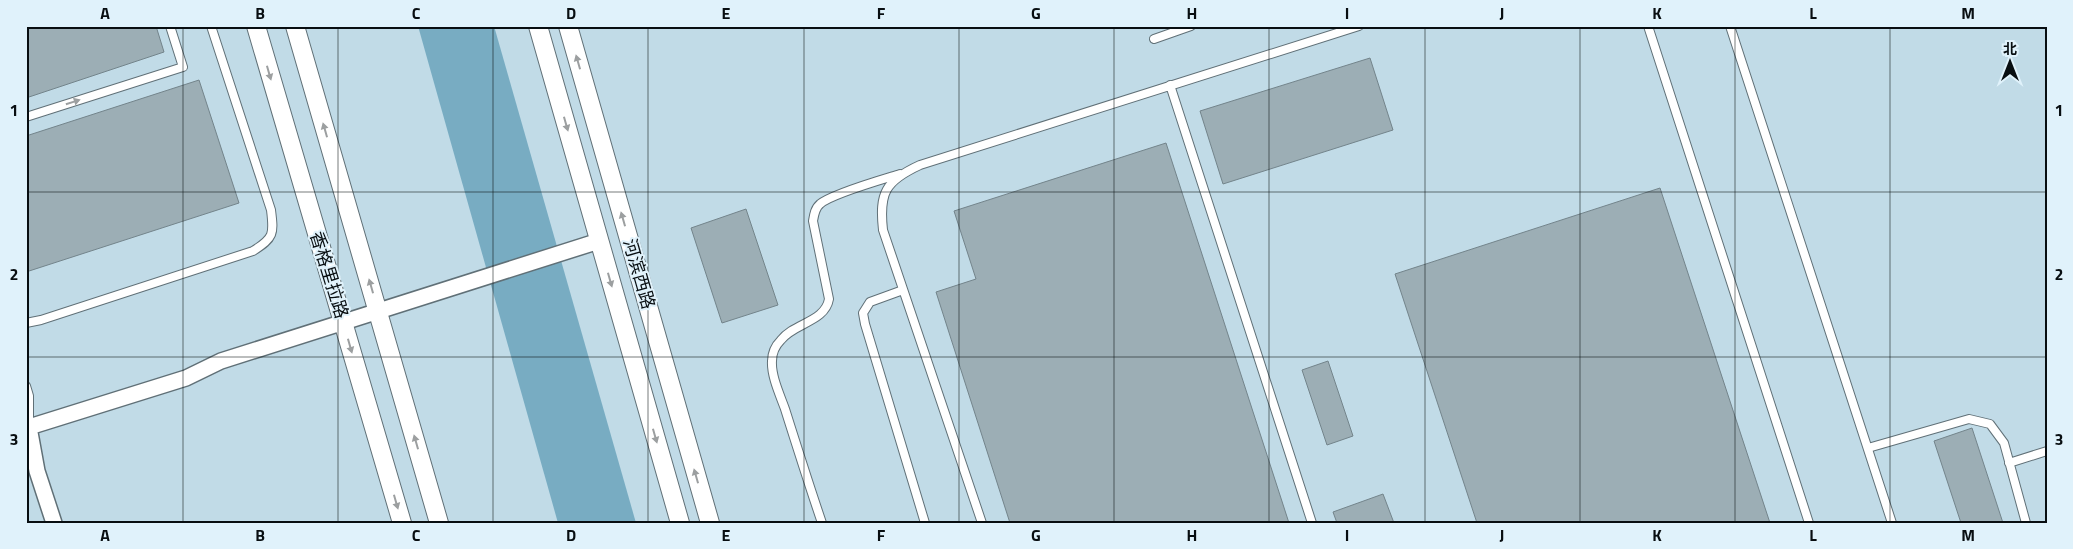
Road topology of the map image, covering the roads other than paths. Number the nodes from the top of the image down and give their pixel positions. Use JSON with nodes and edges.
{"nodes":[{"id":1,"x":170,"y":26,"type":"edge"},
{"id":2,"x":211,"y":26,"type":"edge"},
{"id":3,"x":256,"y":26,"type":"edge"},
{"id":4,"x":295,"y":26,"type":"edge"},
{"id":5,"x":538,"y":26,"type":"edge"},
{"id":6,"x":568,"y":26,"type":"edge"},
{"id":7,"x":1191,"y":26,"type":"edge"},
{"id":8,"x":1359,"y":26,"type":"edge"},
{"id":9,"x":1648,"y":26,"type":"edge"},
{"id":10,"x":1730,"y":26,"type":"edge"},
{"id":11,"x":1154,"y":39,"type":"dead end"},
{"id":12,"x":1170,"y":85,"type":"junction"},
{"id":13,"x":26,"y":117,"type":"edge"},
{"id":14,"x":901,"y":173,"type":"junction"},
{"id":15,"x":599,"y":242,"type":"junction"},
{"id":16,"x":903,"y":290,"type":"junction"},
{"id":17,"x":378,"y":312,"type":"junction"},
{"id":18,"x":26,"y":323,"type":"edge"},
{"id":19,"x":343,"y":323,"type":"junction"},
{"id":20,"x":26,"y":386,"type":"edge"},
{"id":21,"x":28,"y":427,"type":"edge"},
{"id":22,"x":1868,"y":448,"type":"junction"},
{"id":23,"x":2047,"y":451,"type":"edge"},
{"id":24,"x":2009,"y":464,"type":"junction"},
{"id":25,"x":54,"y":523,"type":"edge"},
{"id":26,"x":402,"y":523,"type":"edge"},
{"id":27,"x":439,"y":523,"type":"edge"},
{"id":28,"x":680,"y":523,"type":"edge"},
{"id":29,"x":710,"y":523,"type":"edge"},
{"id":30,"x":822,"y":523,"type":"edge"},
{"id":31,"x":925,"y":523,"type":"edge"},
{"id":32,"x":982,"y":523,"type":"edge"},
{"id":33,"x":1312,"y":523,"type":"edge"},
{"id":34,"x":1809,"y":523,"type":"edge"},
{"id":35,"x":1892,"y":523,"type":"edge"},
{"id":36,"x":2026,"y":523,"type":"edge"}],
"edges":[{"from":13,"to":1,"type":"lane","one_way":true},
{"from":2,"to":18,"type":"lane"},
{"from":3,"to":19,"type":"street","name":"香格里拉路","one_way":true},
{"from":17,"to":4,"type":"street","name":"香格里拉路","one_way":true},
{"from":5,"to":15,"type":"street","one_way":true},
{"from":29,"to":6,"type":"street","name":"河滨西路","one_way":true},
{"from":7,"to":11,"type":"lane"},
{"from":8,"to":12,"type":"lane"},
{"from":9,"to":34,"type":"lane"},
{"from":10,"to":22,"type":"lane"},
{"from":12,"to":14,"type":"lane"},
{"from":12,"to":33,"type":"lane"},
{"from":14,"to":16,"type":"lane"},
{"from":14,"to":30,"type":"lane"},
{"from":15,"to":17,"type":"street"},
{"from":15,"to":28,"type":"street","one_way":true},
{"from":16,"to":31,"type":"lane"},
{"from":16,"to":32,"type":"lane"},
{"from":17,"to":19,"type":"street"},
{"from":27,"to":17,"type":"street","name":"香格里拉路","one_way":true},
{"from":19,"to":21,"type":"street"},
{"from":19,"to":26,"type":"street","name":"香格里拉路","one_way":true},
{"from":20,"to":21,"type":"lane"},
{"from":21,"to":25,"type":"street"},
{"from":22,"to":24,"type":"lane"},
{"from":22,"to":35,"type":"lane"},
{"from":23,"to":24,"type":"lane"},
{"from":24,"to":36,"type":"lane"}]}
